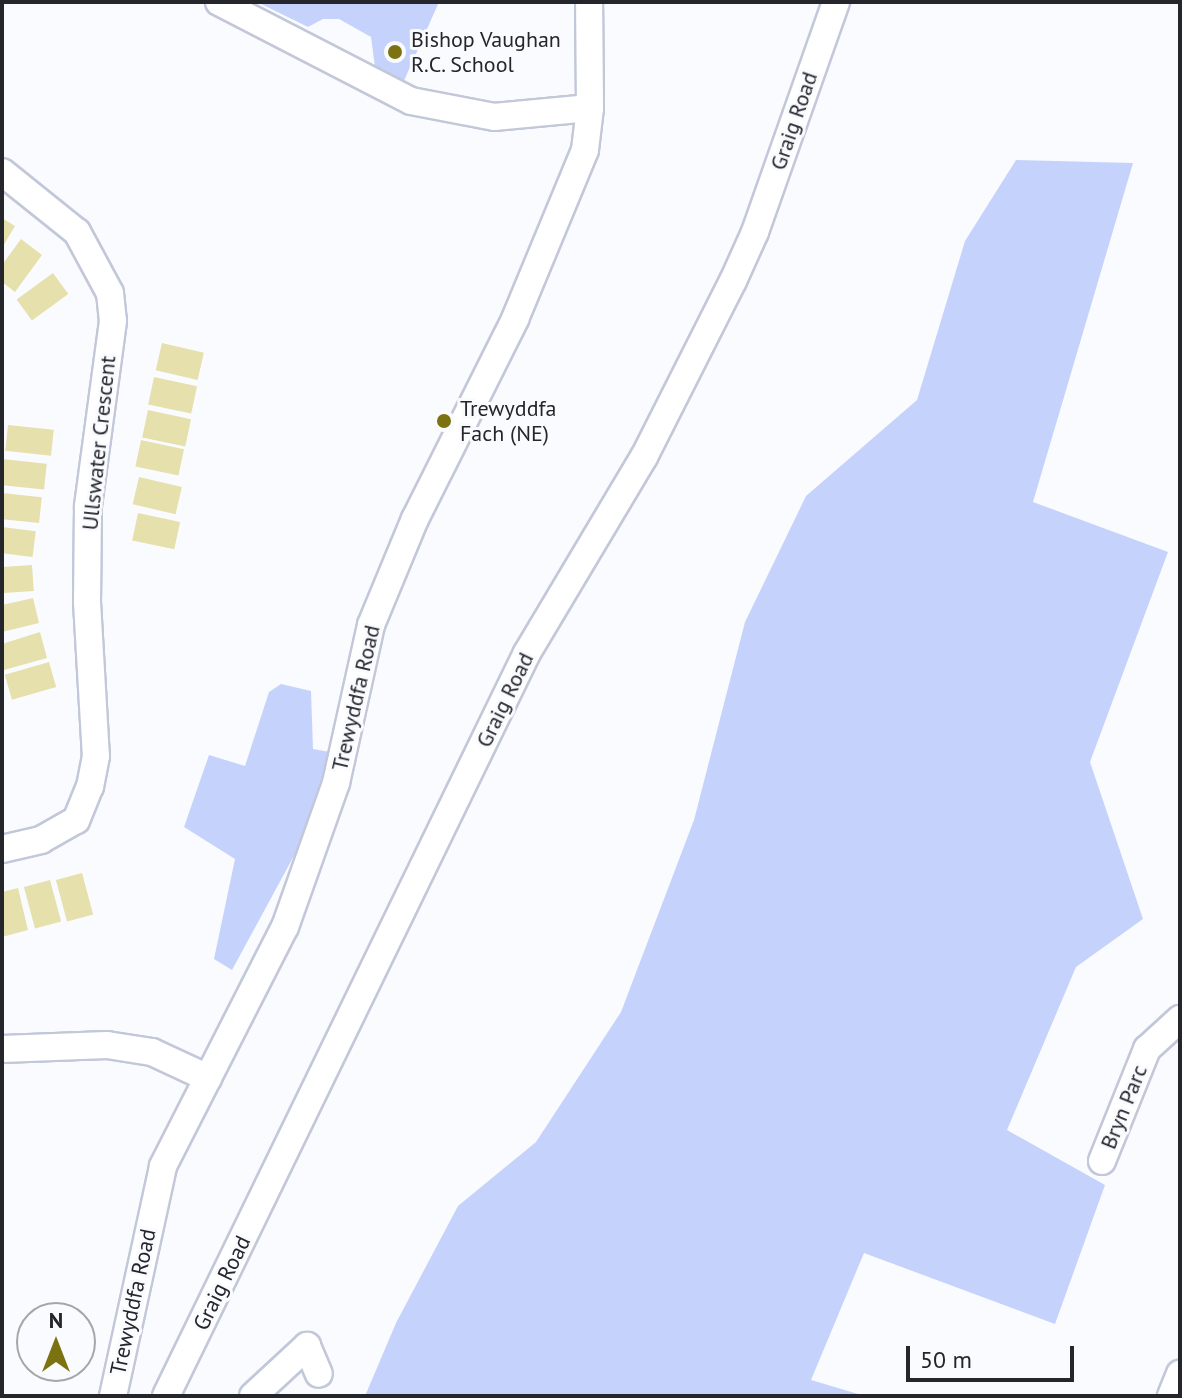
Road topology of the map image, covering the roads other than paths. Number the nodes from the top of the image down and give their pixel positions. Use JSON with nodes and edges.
{"nodes":[{"id":1,"x":219,"y":2,"type":"edge"},
{"id":2,"x":589,"y":2,"type":"edge"},
{"id":3,"x":836,"y":2,"type":"edge"},
{"id":4,"x":590,"y":108,"type":"junction"},
{"id":5,"x":2,"y":172,"type":"edge"},
{"id":6,"x":2,"y":849,"type":"edge"},
{"id":7,"x":1180,"y":1019,"type":"edge"},
{"id":8,"x":2,"y":1049,"type":"edge"},
{"id":9,"x":208,"y":1078,"type":"junction"},
{"id":10,"x":1102,"y":1161,"type":"dead end"},
{"id":11,"x":319,"y":1374,"type":"dead end"},
{"id":12,"x":1180,"y":1374,"type":"edge"},
{"id":13,"x":113,"y":1396,"type":"edge"},
{"id":14,"x":166,"y":1396,"type":"edge"},
{"id":15,"x":253,"y":1396,"type":"edge"},
{"id":16,"x":1171,"y":1396,"type":"edge"}],
"edges":[{"from":1,"to":4,"type":"street"},
{"from":2,"to":4,"type":"street","name":"Trewyddfa Road"},
{"from":3,"to":14,"type":"street","name":"Graig Road"},
{"from":4,"to":9,"type":"street","name":"Trewyddfa Road"},
{"from":5,"to":6,"type":"street","name":"Ullswater Crescent"},
{"from":7,"to":10,"type":"street","name":"Bryn Parc"},
{"from":8,"to":9,"type":"street"},
{"from":9,"to":13,"type":"street","name":"Trewyddfa Road"},
{"from":11,"to":15,"type":"street"},
{"from":12,"to":16,"type":"street"}]}
